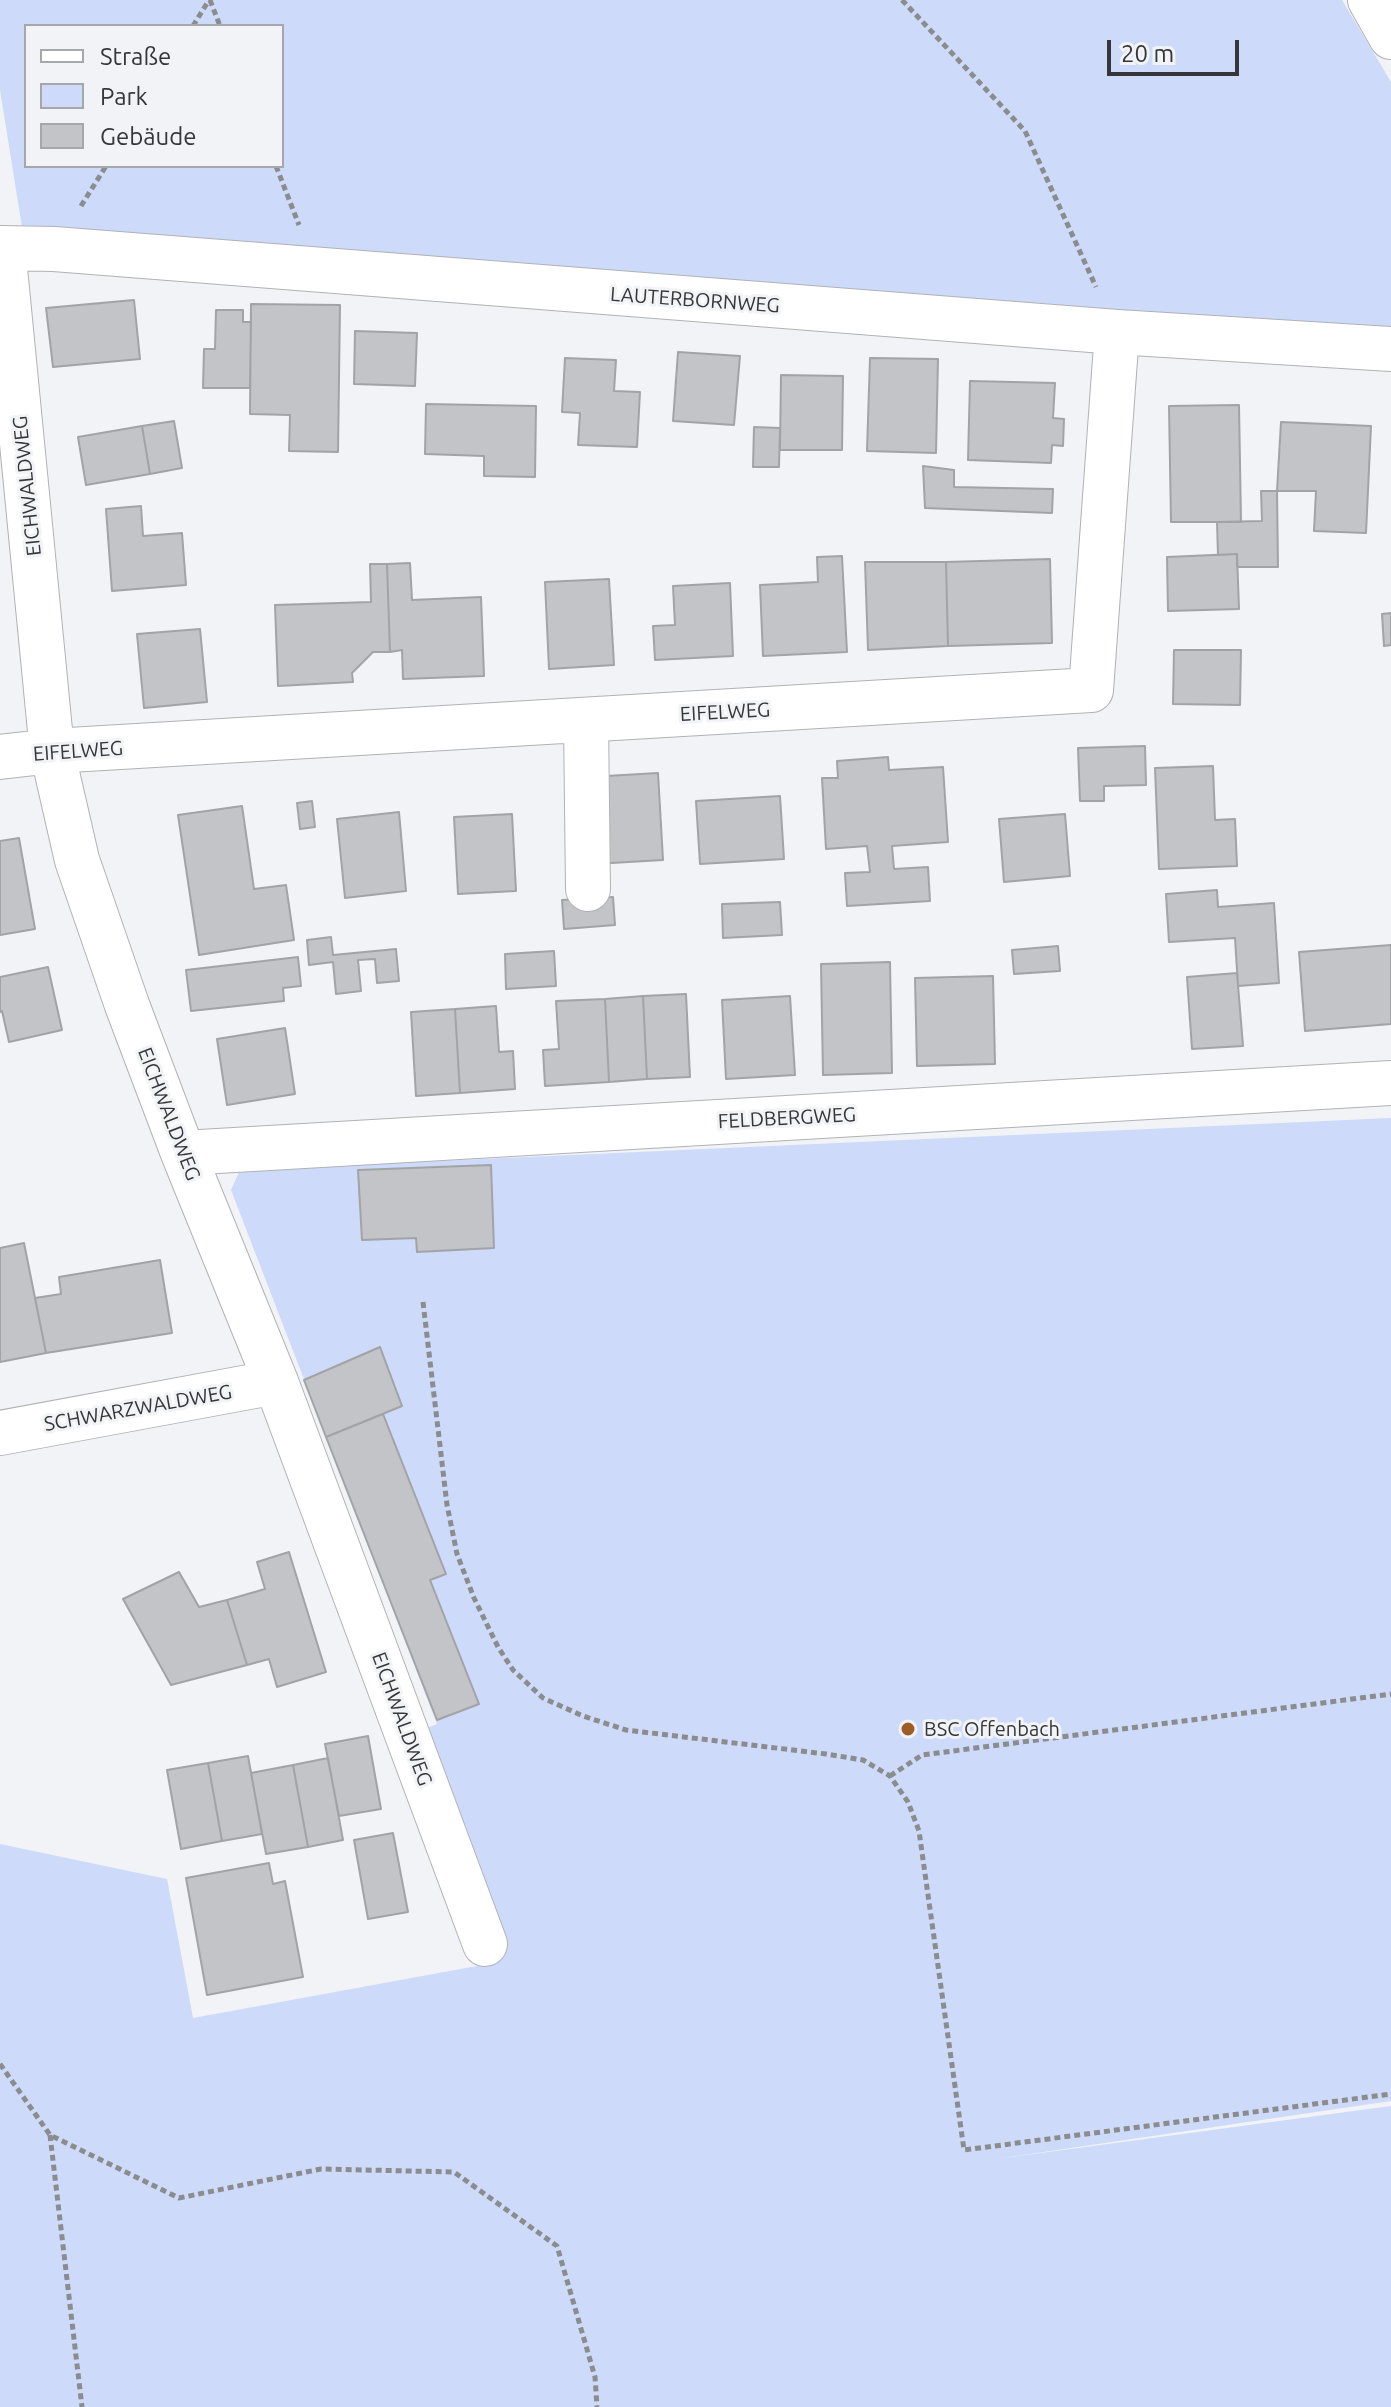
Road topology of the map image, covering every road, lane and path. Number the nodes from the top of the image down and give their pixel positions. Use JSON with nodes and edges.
{"nodes":[{"id":1,"x":210,"y":0,"type":"edge"},
{"id":2,"x":902,"y":0,"type":"edge"},
{"id":3,"x":1370,"y":0,"type":"edge"},
{"id":4,"x":194,"y":24,"type":"edge"},
{"id":5,"x":219,"y":24,"type":"edge"},
{"id":6,"x":1391,"y":37,"type":"edge"},
{"id":7,"x":277,"y":168,"type":"edge"},
{"id":8,"x":2,"y":248,"type":"edge"},
{"id":9,"x":317,"y":271,"type":"junction"},
{"id":10,"x":1117,"y":332,"type":"junction"},
{"id":11,"x":1391,"y":349,"type":"edge"},
{"id":12,"x":586,"y":720,"type":"junction"},
{"id":13,"x":52,"y":751,"type":"junction"},
{"id":14,"x":0,"y":757,"type":"edge"},
{"id":15,"x":588,"y":889,"type":"dead end"},
{"id":16,"x":1391,"y":1083,"type":"edge"},
{"id":17,"x":183,"y":1153,"type":"junction"},
{"id":18,"x":423,"y":1302,"type":"dead end"},
{"id":19,"x":276,"y":1382,"type":"junction"},
{"id":20,"x":0,"y":1433,"type":"edge"},
{"id":21,"x":1391,"y":1694,"type":"edge"},
{"id":22,"x":890,"y":1776,"type":"junction"},
{"id":23,"x":485,"y":1944,"type":"dead end"},
{"id":24,"x":0,"y":2064,"type":"edge"},
{"id":25,"x":1391,"y":2094,"type":"edge"},
{"id":26,"x":50,"y":2135,"type":"junction"},
{"id":27,"x":82,"y":2407,"type":"edge"},
{"id":28,"x":597,"y":2407,"type":"edge"}],
"edges":[{"from":1,"to":4,"type":"path"},
{"from":1,"to":5,"type":"path"},
{"from":2,"to":10,"type":"path"},
{"from":3,"to":6,"type":"street"},
{"from":7,"to":9,"type":"path"},
{"from":8,"to":9,"type":"street","name":"LAUTERBORNWEG"},
{"from":8,"to":13,"type":"street","name":"EICHWALDWEG"},
{"from":9,"to":10,"type":"street","name":"LAUTERBORNWEG"},
{"from":10,"to":11,"type":"street","name":"LAUTERBORNWEG"},
{"from":10,"to":12,"type":"street","name":"EIFELWEG"},
{"from":12,"to":13,"type":"street","name":"EIFELWEG"},
{"from":12,"to":15,"type":"street"},
{"from":13,"to":14,"type":"street","name":"EIFELWEG"},
{"from":13,"to":17,"type":"street","name":"EICHWALDWEG"},
{"from":16,"to":17,"type":"street","name":"FELDBERGWEG"},
{"from":17,"to":19,"type":"street","name":"EICHWALDWEG"},
{"from":18,"to":22,"type":"path"},
{"from":19,"to":20,"type":"street","name":"SCHWARZWALDWEG"},
{"from":19,"to":23,"type":"street","name":"EICHWALDWEG"},
{"from":21,"to":22,"type":"path"},
{"from":22,"to":25,"type":"path"},
{"from":24,"to":26,"type":"path"},
{"from":26,"to":27,"type":"path"},
{"from":26,"to":28,"type":"path"}]}
